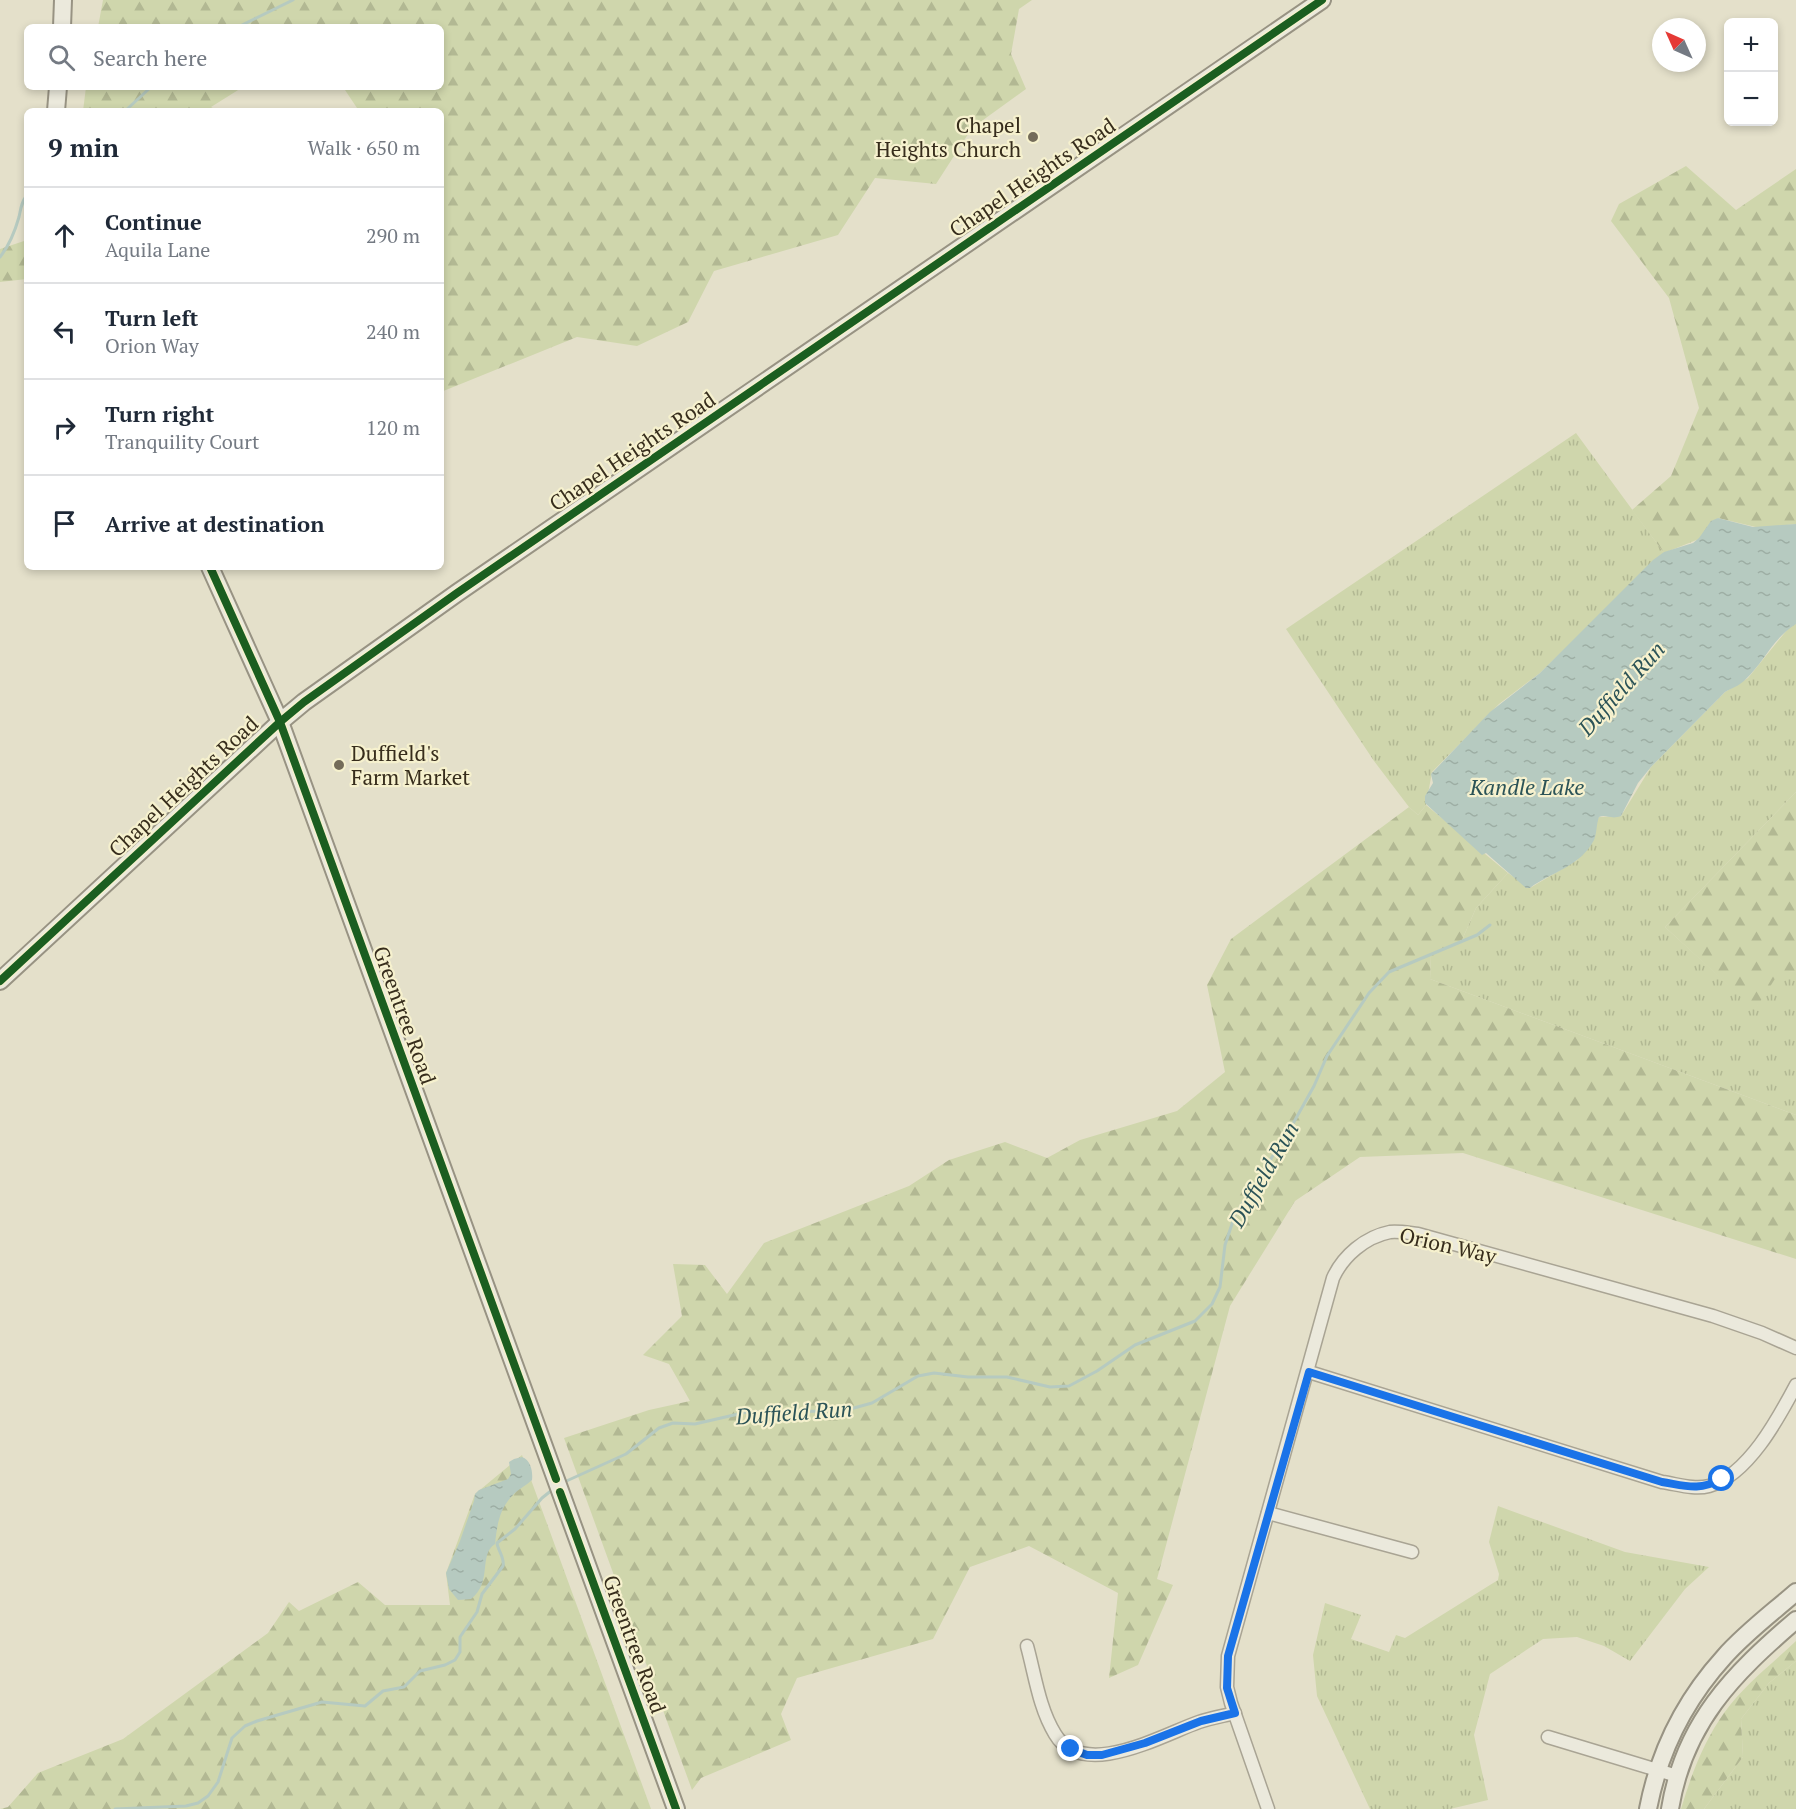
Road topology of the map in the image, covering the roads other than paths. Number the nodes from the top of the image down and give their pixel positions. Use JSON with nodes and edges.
{"nodes":[{"id":1,"x":63,"y":0,"type":"edge"},
{"id":2,"x":1322,"y":0,"type":"edge"},
{"id":3,"x":62,"y":24,"type":"edge"},
{"id":4,"x":58,"y":90,"type":"edge"},
{"id":5,"x":56,"y":108,"type":"edge"},
{"id":6,"x":211,"y":570,"type":"edge"},
{"id":7,"x":280,"y":722,"type":"junction"},
{"id":8,"x":0,"y":981,"type":"edge"},
{"id":9,"x":1796,"y":1348,"type":"edge"},
{"id":10,"x":1309,"y":1372,"type":"junction"},
{"id":11,"x":1796,"y":1385,"type":"edge"},
{"id":12,"x":1268,"y":1513,"type":"junction"},
{"id":13,"x":1412,"y":1552,"type":"dead end"},
{"id":14,"x":1796,"y":1592,"type":"edge"},
{"id":15,"x":1796,"y":1620,"type":"edge"},
{"id":16,"x":1027,"y":1646,"type":"dead end"},
{"id":17,"x":1235,"y":1713,"type":"junction"},
{"id":18,"x":1548,"y":1737,"type":"dead end"},
{"id":19,"x":1657,"y":1770,"type":"junction"},
{"id":20,"x":1677,"y":1776,"type":"junction"},
{"id":21,"x":676,"y":1809,"type":"edge"},
{"id":22,"x":1268,"y":1809,"type":"edge"},
{"id":23,"x":1648,"y":1809,"type":"edge"},
{"id":24,"x":1670,"y":1809,"type":"edge"}],
"edges":[{"from":1,"to":3,"type":"street"},
{"from":2,"to":7,"type":"street","name":"Chapel Heights Road"},
{"from":4,"to":5,"type":"street"},
{"from":6,"to":7,"type":"street","name":"Greentree Road"},
{"from":7,"to":8,"type":"street","name":"Chapel Heights Road"},
{"from":7,"to":21,"type":"street","name":"Greentree Road"},
{"from":9,"to":10,"type":"street","name":"Orion Way"},
{"from":10,"to":11,"type":"street"},
{"from":10,"to":12,"type":"street","name":"Orion Way"},
{"from":12,"to":13,"type":"street"},
{"from":12,"to":17,"type":"street","name":"Orion Way"},
{"from":14,"to":19,"type":"street"},
{"from":15,"to":20,"type":"street"},
{"from":16,"to":17,"type":"street"},
{"from":17,"to":22,"type":"street","name":"Orion Way"},
{"from":18,"to":19,"type":"street"},
{"from":19,"to":20,"type":"street"},
{"from":19,"to":23,"type":"street"},
{"from":20,"to":24,"type":"street"}]}
